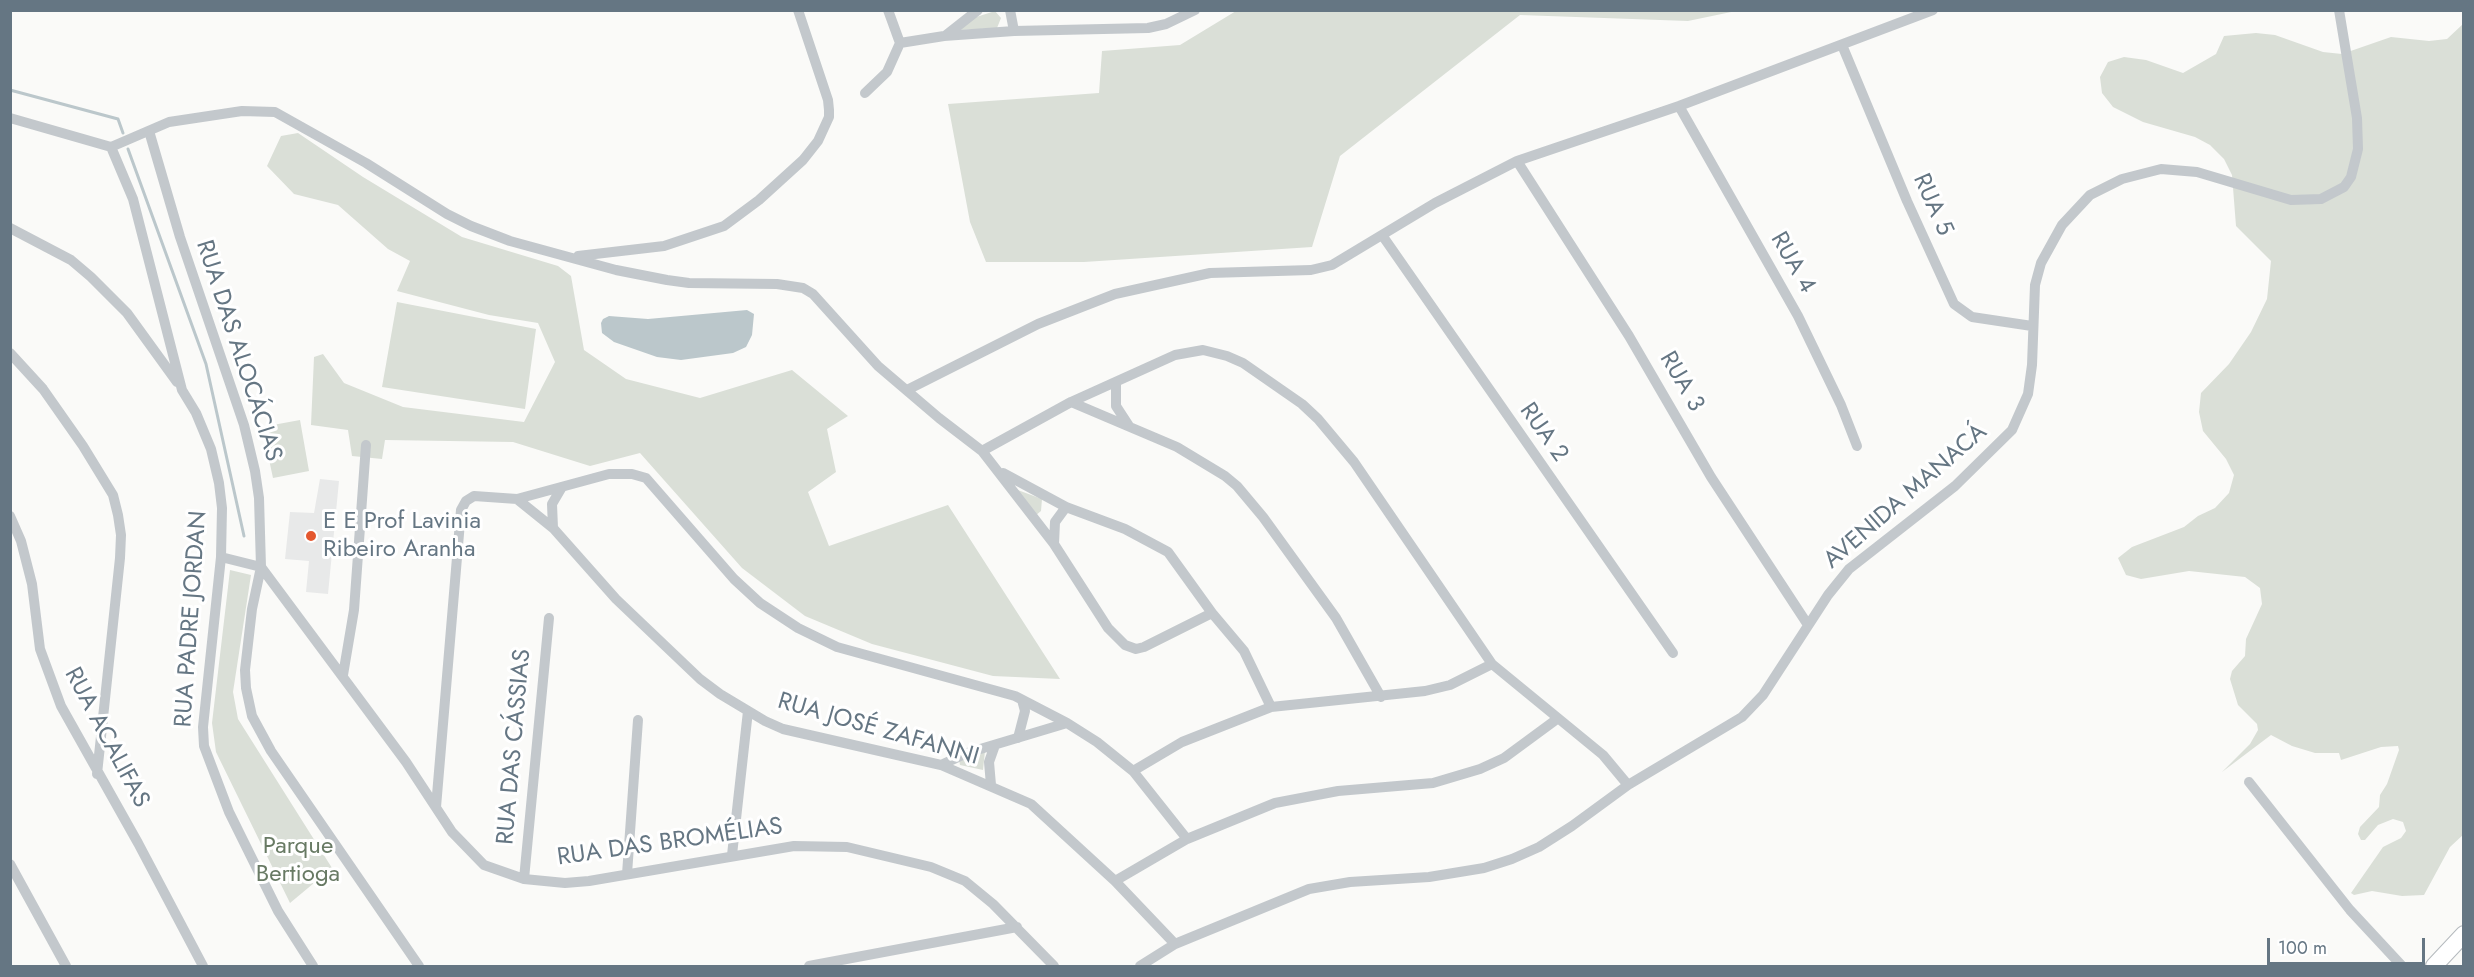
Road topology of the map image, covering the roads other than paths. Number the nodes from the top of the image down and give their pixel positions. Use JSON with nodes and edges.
{"nodes":[{"id":1,"x":798,"y":10,"type":"edge"},
{"id":2,"x":888,"y":10,"type":"edge"},
{"id":3,"x":978,"y":10,"type":"edge"},
{"id":4,"x":1010,"y":10,"type":"edge"},
{"id":5,"x":1194,"y":10,"type":"edge"},
{"id":6,"x":1933,"y":10,"type":"edge"},
{"id":7,"x":2339,"y":10,"type":"edge"},
{"id":8,"x":1014,"y":31,"type":"junction"},
{"id":9,"x":944,"y":36,"type":"junction"},
{"id":10,"x":900,"y":43,"type":"junction"},
{"id":11,"x":1842,"y":45,"type":"junction"},
{"id":12,"x":865,"y":93,"type":"dead end"},
{"id":13,"x":1679,"y":106,"type":"junction"},
{"id":14,"x":10,"y":118,"type":"edge"},
{"id":15,"x":149,"y":131,"type":"junction"},
{"id":16,"x":111,"y":147,"type":"junction"},
{"id":17,"x":1517,"y":161,"type":"junction"},
{"id":18,"x":10,"y":228,"type":"edge"},
{"id":19,"x":1382,"y":235,"type":"junction"},
{"id":20,"x":571,"y":256,"type":"junction"},
{"id":21,"x":2032,"y":326,"type":"junction"},
{"id":22,"x":167,"y":330,"type":"junction"},
{"id":23,"x":148,"y":340,"type":"junction"},
{"id":24,"x":10,"y":353,"type":"edge"},
{"id":25,"x":1116,"y":382,"type":"junction"},
{"id":26,"x":182,"y":390,"type":"junction"},
{"id":27,"x":907,"y":390,"type":"junction"},
{"id":28,"x":1071,"y":402,"type":"junction"},
{"id":29,"x":1129,"y":427,"type":"junction"},
{"id":30,"x":366,"y":445,"type":"dead end"},
{"id":31,"x":1857,"y":446,"type":"dead end"},
{"id":32,"x":982,"y":451,"type":"junction"},
{"id":33,"x":1000,"y":472,"type":"junction"},
{"id":34,"x":562,"y":487,"type":"junction"},
{"id":35,"x":517,"y":499,"type":"junction"},
{"id":36,"x":1066,"y":507,"type":"junction"},
{"id":37,"x":10,"y":516,"type":"edge"},
{"id":38,"x":553,"y":528,"type":"junction"},
{"id":39,"x":1054,"y":544,"type":"junction"},
{"id":40,"x":220,"y":556,"type":"junction"},
{"id":41,"x":261,"y":567,"type":"junction"},
{"id":42,"x":1212,"y":613,"type":"junction"},
{"id":43,"x":549,"y":618,"type":"dead end"},
{"id":44,"x":1808,"y":625,"type":"junction"},
{"id":45,"x":1672,"y":653,"type":"dead end"},
{"id":46,"x":1492,"y":664,"type":"junction"},
{"id":47,"x":343,"y":675,"type":"junction"},
{"id":48,"x":1381,"y":697,"type":"junction"},
{"id":49,"x":1022,"y":700,"type":"junction"},
{"id":50,"x":1271,"y":707,"type":"junction"},
{"id":51,"x":748,"y":711,"type":"junction"},
{"id":52,"x":1557,"y":719,"type":"junction"},
{"id":53,"x":638,"y":720,"type":"dead end"},
{"id":54,"x":1067,"y":723,"type":"junction"},
{"id":55,"x":1018,"y":738,"type":"junction"},
{"id":56,"x":995,"y":745,"type":"junction"},
{"id":57,"x":941,"y":765,"type":"junction"},
{"id":58,"x":1133,"y":771,"type":"junction"},
{"id":59,"x":97,"y":774,"type":"junction"},
{"id":60,"x":2249,"y":782,"type":"dead end"},
{"id":61,"x":991,"y":785,"type":"junction"},
{"id":62,"x":1628,"y":785,"type":"junction"},
{"id":63,"x":436,"y":807,"type":"junction"},
{"id":64,"x":1187,"y":839,"type":"junction"},
{"id":65,"x":732,"y":855,"type":"junction"},
{"id":66,"x":10,"y":864,"type":"edge"},
{"id":67,"x":627,"y":874,"type":"junction"},
{"id":68,"x":524,"y":879,"type":"junction"},
{"id":69,"x":1115,"y":881,"type":"junction"},
{"id":70,"x":1017,"y":927,"type":"junction"},
{"id":71,"x":2462,"y":939,"type":"edge"},
{"id":72,"x":1175,"y":944,"type":"junction"},
{"id":73,"x":66,"y":966,"type":"edge"},
{"id":74,"x":203,"y":966,"type":"edge"},
{"id":75,"x":313,"y":966,"type":"edge"},
{"id":76,"x":419,"y":966,"type":"edge"},
{"id":77,"x":809,"y":966,"type":"edge"},
{"id":78,"x":1054,"y":966,"type":"edge"},
{"id":79,"x":1140,"y":966,"type":"edge"},
{"id":80,"x":2402,"y":966,"type":"edge"},
{"id":81,"x":2434,"y":966,"type":"edge"}],
"edges":[{"from":1,"to":20,"type":"street"},
{"from":2,"to":10,"type":"street"},
{"from":3,"to":9,"type":"street"},
{"from":4,"to":8,"type":"street"},
{"from":5,"to":8,"type":"street"},
{"from":6,"to":11,"type":"street"},
{"from":7,"to":21,"type":"street","name":"AVENIDA MANACÁ"},
{"from":8,"to":9,"type":"street"},
{"from":9,"to":10,"type":"street"},
{"from":10,"to":12,"type":"street"},
{"from":11,"to":13,"type":"street"},
{"from":11,"to":21,"type":"street","name":"RUA 5"},
{"from":13,"to":17,"type":"street"},
{"from":13,"to":31,"type":"street","name":"RUA 4"},
{"from":14,"to":16,"type":"street"},
{"from":15,"to":16,"type":"street"},
{"from":15,"to":20,"type":"street"},
{"from":15,"to":41,"type":"street","name":"RUA DAS ALOCÁCIAS"},
{"from":16,"to":22,"type":"street","name":"RUA PADRE JORDAN"},
{"from":17,"to":19,"type":"street"},
{"from":17,"to":44,"type":"street","name":"RUA 3"},
{"from":18,"to":23,"type":"street"},
{"from":19,"to":27,"type":"street"},
{"from":19,"to":45,"type":"street","name":"RUA 2"},
{"from":20,"to":27,"type":"street"},
{"from":21,"to":44,"type":"street","name":"AVENIDA MANACÁ"},
{"from":22,"to":23,"type":"street"},
{"from":22,"to":26,"type":"street","name":"RUA PADRE JORDAN"},
{"from":23,"to":26,"type":"street"},
{"from":24,"to":59,"type":"street"},
{"from":25,"to":28,"type":"street"},
{"from":25,"to":29,"type":"street"},
{"from":25,"to":46,"type":"street"},
{"from":26,"to":40,"type":"street","name":"RUA PADRE JORDAN"},
{"from":27,"to":32,"type":"street"},
{"from":28,"to":29,"type":"street"},
{"from":28,"to":32,"type":"street"},
{"from":29,"to":48,"type":"street"},
{"from":30,"to":47,"type":"street"},
{"from":32,"to":33,"type":"street"},
{"from":33,"to":36,"type":"street"},
{"from":33,"to":39,"type":"street"},
{"from":34,"to":35,"type":"street"},
{"from":34,"to":38,"type":"street"},
{"from":34,"to":49,"type":"street"},
{"from":35,"to":38,"type":"street","name":"RUA JOSÉ ZAFANNI"},
{"from":35,"to":63,"type":"street"},
{"from":36,"to":39,"type":"street"},
{"from":36,"to":42,"type":"street"},
{"from":37,"to":59,"type":"street","name":"RUA ACALIFAS"},
{"from":38,"to":51,"type":"street","name":"RUA JOSÉ ZAFANNI"},
{"from":39,"to":42,"type":"street"},
{"from":40,"to":41,"type":"street"},
{"from":40,"to":75,"type":"street","name":"RUA PADRE JORDAN"},
{"from":41,"to":47,"type":"street","name":"RUA DAS BROMÉLIAS"},
{"from":41,"to":76,"type":"street","name":"RUA DAS ALOCÁCIAS"},
{"from":42,"to":50,"type":"street"},
{"from":43,"to":68,"type":"street","name":"RUA DAS CÁSSIAS"},
{"from":44,"to":62,"type":"street","name":"AVENIDA MANACÁ"},
{"from":46,"to":48,"type":"street"},
{"from":46,"to":52,"type":"street"},
{"from":47,"to":63,"type":"street","name":"RUA DAS BROMÉLIAS"},
{"from":48,"to":50,"type":"street"},
{"from":49,"to":54,"type":"street"},
{"from":49,"to":55,"type":"street"},
{"from":50,"to":58,"type":"street"},
{"from":51,"to":57,"type":"street","name":"RUA JOSÉ ZAFANNI"},
{"from":51,"to":65,"type":"street"},
{"from":52,"to":62,"type":"street"},
{"from":52,"to":64,"type":"street"},
{"from":53,"to":67,"type":"street"},
{"from":54,"to":55,"type":"street"},
{"from":54,"to":58,"type":"street"},
{"from":55,"to":56,"type":"street"},
{"from":56,"to":57,"type":"street"},
{"from":56,"to":61,"type":"street"},
{"from":57,"to":61,"type":"street","name":"RUA JOSÉ ZAFANNI"},
{"from":58,"to":64,"type":"street"},
{"from":59,"to":74,"type":"street","name":"RUA ACALIFAS"},
{"from":60,"to":80,"type":"street"},
{"from":61,"to":69,"type":"street","name":"RUA JOSÉ ZAFANNI"},
{"from":62,"to":72,"type":"street","name":"AVENIDA MANACÁ"},
{"from":63,"to":68,"type":"street","name":"RUA DAS BROMÉLIAS"},
{"from":64,"to":69,"type":"street"},
{"from":65,"to":67,"type":"street","name":"RUA DAS BROMÉLIAS"},
{"from":65,"to":70,"type":"street","name":"RUA DAS BROMÉLIAS"},
{"from":66,"to":73,"type":"street"},
{"from":67,"to":68,"type":"street","name":"RUA DAS BROMÉLIAS"},
{"from":69,"to":72,"type":"street","name":"RUA JOSÉ ZAFANNI"},
{"from":70,"to":77,"type":"street"},
{"from":70,"to":78,"type":"street","name":"RUA DAS BROMÉLIAS"},
{"from":71,"to":81,"type":"main road"},
{"from":72,"to":79,"type":"street","name":"AVENIDA MANACÁ"}]}
